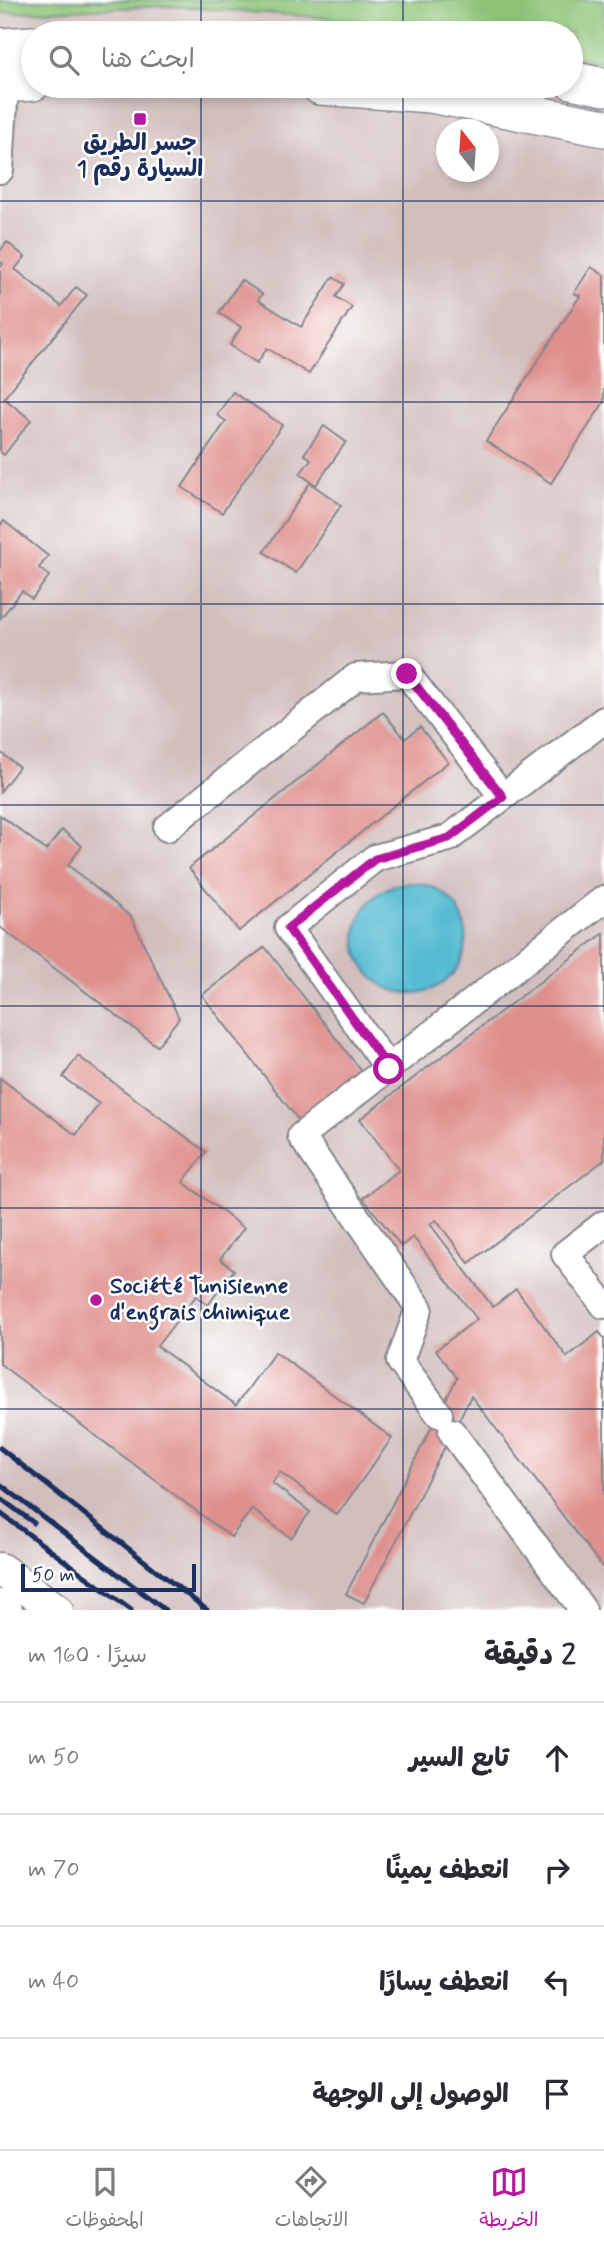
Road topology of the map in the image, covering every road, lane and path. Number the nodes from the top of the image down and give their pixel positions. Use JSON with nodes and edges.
{"nodes":[{"id":1,"x":14,"y":46,"type":"edge"},
{"id":2,"x":13,"y":83,"type":"edge"},
{"id":3,"x":583,"y":83,"type":"edge"},
{"id":4,"x":604,"y":87,"type":"edge"},
{"id":5,"x":451,"y":98,"type":"edge"},
{"id":6,"x":604,"y":128,"type":"edge"},
{"id":7,"x":0,"y":170,"type":"edge"},
{"id":8,"x":604,"y":720,"type":"edge"},
{"id":9,"x":503,"y":797,"type":"junction"},
{"id":10,"x":167,"y":828,"type":"dead end"},
{"id":11,"x":604,"y":899,"type":"edge"},
{"id":12,"x":389,"y":1069,"type":"junction"},
{"id":13,"x":604,"y":1224,"type":"edge"},
{"id":14,"x":604,"y":1305,"type":"edge"},
{"id":15,"x":0,"y":1569,"type":"edge"},
{"id":16,"x":0,"y":1605,"type":"edge"},
{"id":17,"x":6,"y":1610,"type":"edge"},
{"id":18,"x":57,"y":1610,"type":"edge"},
{"id":19,"x":583,"y":1610,"type":"edge"}],
"edges":[{"from":1,"to":2,"type":"street"},
{"from":2,"to":7,"type":"street"},
{"from":3,"to":4,"type":"highway"},
{"from":5,"to":6,"type":"highway"},
{"from":8,"to":9,"type":"street"},
{"from":9,"to":10,"type":"street"},
{"from":9,"to":12,"type":"street"},
{"from":11,"to":12,"type":"street"},
{"from":12,"to":19,"type":"street"},
{"from":13,"to":14,"type":"street"},
{"from":15,"to":18,"type":"main road"},
{"from":16,"to":17,"type":"main road"}]}
